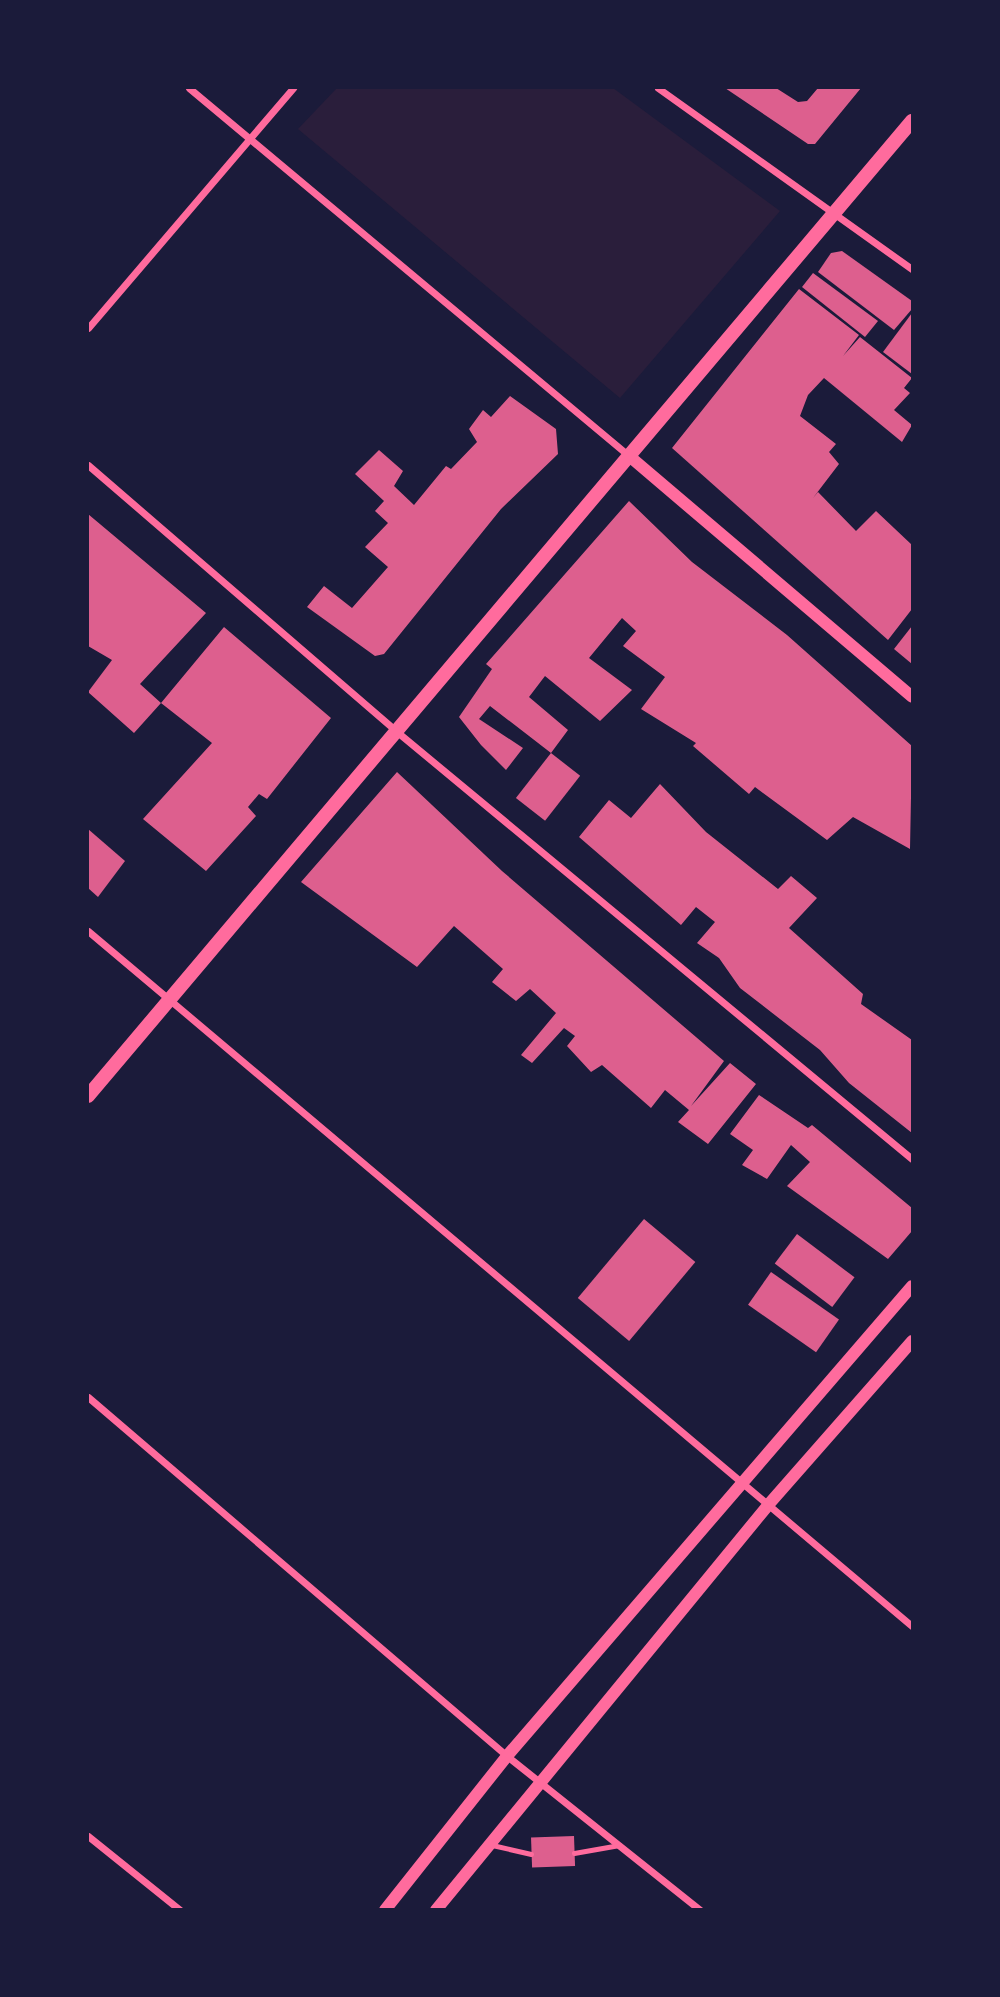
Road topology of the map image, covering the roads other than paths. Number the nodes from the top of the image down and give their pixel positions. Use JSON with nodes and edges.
{"nodes":[{"id":1,"x":189,"y":88,"type":"edge"},
{"id":2,"x":293,"y":88,"type":"edge"},
{"id":3,"x":658,"y":88,"type":"edge"},
{"id":4,"x":912,"y":121,"type":"edge"},
{"id":5,"x":249,"y":139,"type":"junction"},
{"id":6,"x":833,"y":213,"type":"junction"},
{"id":7,"x":912,"y":269,"type":"edge"},
{"id":8,"x":88,"y":328,"type":"edge"},
{"id":9,"x":628,"y":455,"type":"junction"},
{"id":10,"x":88,"y":465,"type":"edge"},
{"id":11,"x":912,"y":697,"type":"edge"},
{"id":12,"x":396,"y":731,"type":"junction"},
{"id":13,"x":88,"y":931,"type":"edge"},
{"id":14,"x":167,"y":1000,"type":"junction"},
{"id":15,"x":88,"y":1096,"type":"edge"},
{"id":16,"x":912,"y":1159,"type":"edge"},
{"id":17,"x":912,"y":1286,"type":"edge"},
{"id":18,"x":912,"y":1341,"type":"edge"},
{"id":19,"x":88,"y":1397,"type":"edge"},
{"id":20,"x":742,"y":1481,"type":"junction"},
{"id":21,"x":769,"y":1504,"type":"junction"},
{"id":22,"x":912,"y":1626,"type":"edge"},
{"id":23,"x":507,"y":1756,"type":"junction"},
{"id":24,"x":540,"y":1782,"type":"junction"},
{"id":25,"x":88,"y":1836,"type":"edge"},
{"id":26,"x":489,"y":1844,"type":"junction"},
{"id":27,"x":622,"y":1844,"type":"junction"},
{"id":28,"x":574,"y":1853,"type":"dead end"},
{"id":29,"x":531,"y":1854,"type":"dead end"},
{"id":30,"x":180,"y":1909,"type":"edge"},
{"id":31,"x":385,"y":1909,"type":"edge"},
{"id":32,"x":436,"y":1909,"type":"edge"},
{"id":33,"x":701,"y":1909,"type":"edge"}],
"edges":[{"from":1,"to":5,"type":"street"},
{"from":2,"to":5,"type":"street"},
{"from":3,"to":6,"type":"street"},
{"from":4,"to":6,"type":"main road"},
{"from":5,"to":8,"type":"street"},
{"from":5,"to":9,"type":"street"},
{"from":6,"to":7,"type":"street"},
{"from":6,"to":9,"type":"main road"},
{"from":9,"to":11,"type":"street"},
{"from":9,"to":12,"type":"main road"},
{"from":10,"to":12,"type":"street"},
{"from":12,"to":14,"type":"main road"},
{"from":12,"to":16,"type":"street"},
{"from":13,"to":14,"type":"street"},
{"from":14,"to":15,"type":"main road"},
{"from":14,"to":20,"type":"street"},
{"from":17,"to":20,"type":"street"},
{"from":18,"to":21,"type":"street"},
{"from":19,"to":23,"type":"street"},
{"from":20,"to":21,"type":"street"},
{"from":20,"to":23,"type":"street"},
{"from":21,"to":22,"type":"street"},
{"from":21,"to":24,"type":"street"},
{"from":23,"to":24,"type":"street"},
{"from":23,"to":31,"type":"street"},
{"from":24,"to":26,"type":"street"},
{"from":24,"to":27,"type":"street"},
{"from":25,"to":30,"type":"street"},
{"from":26,"to":29,"type":"lane"},
{"from":26,"to":32,"type":"street"},
{"from":27,"to":28,"type":"lane"},
{"from":27,"to":33,"type":"street"}]}
